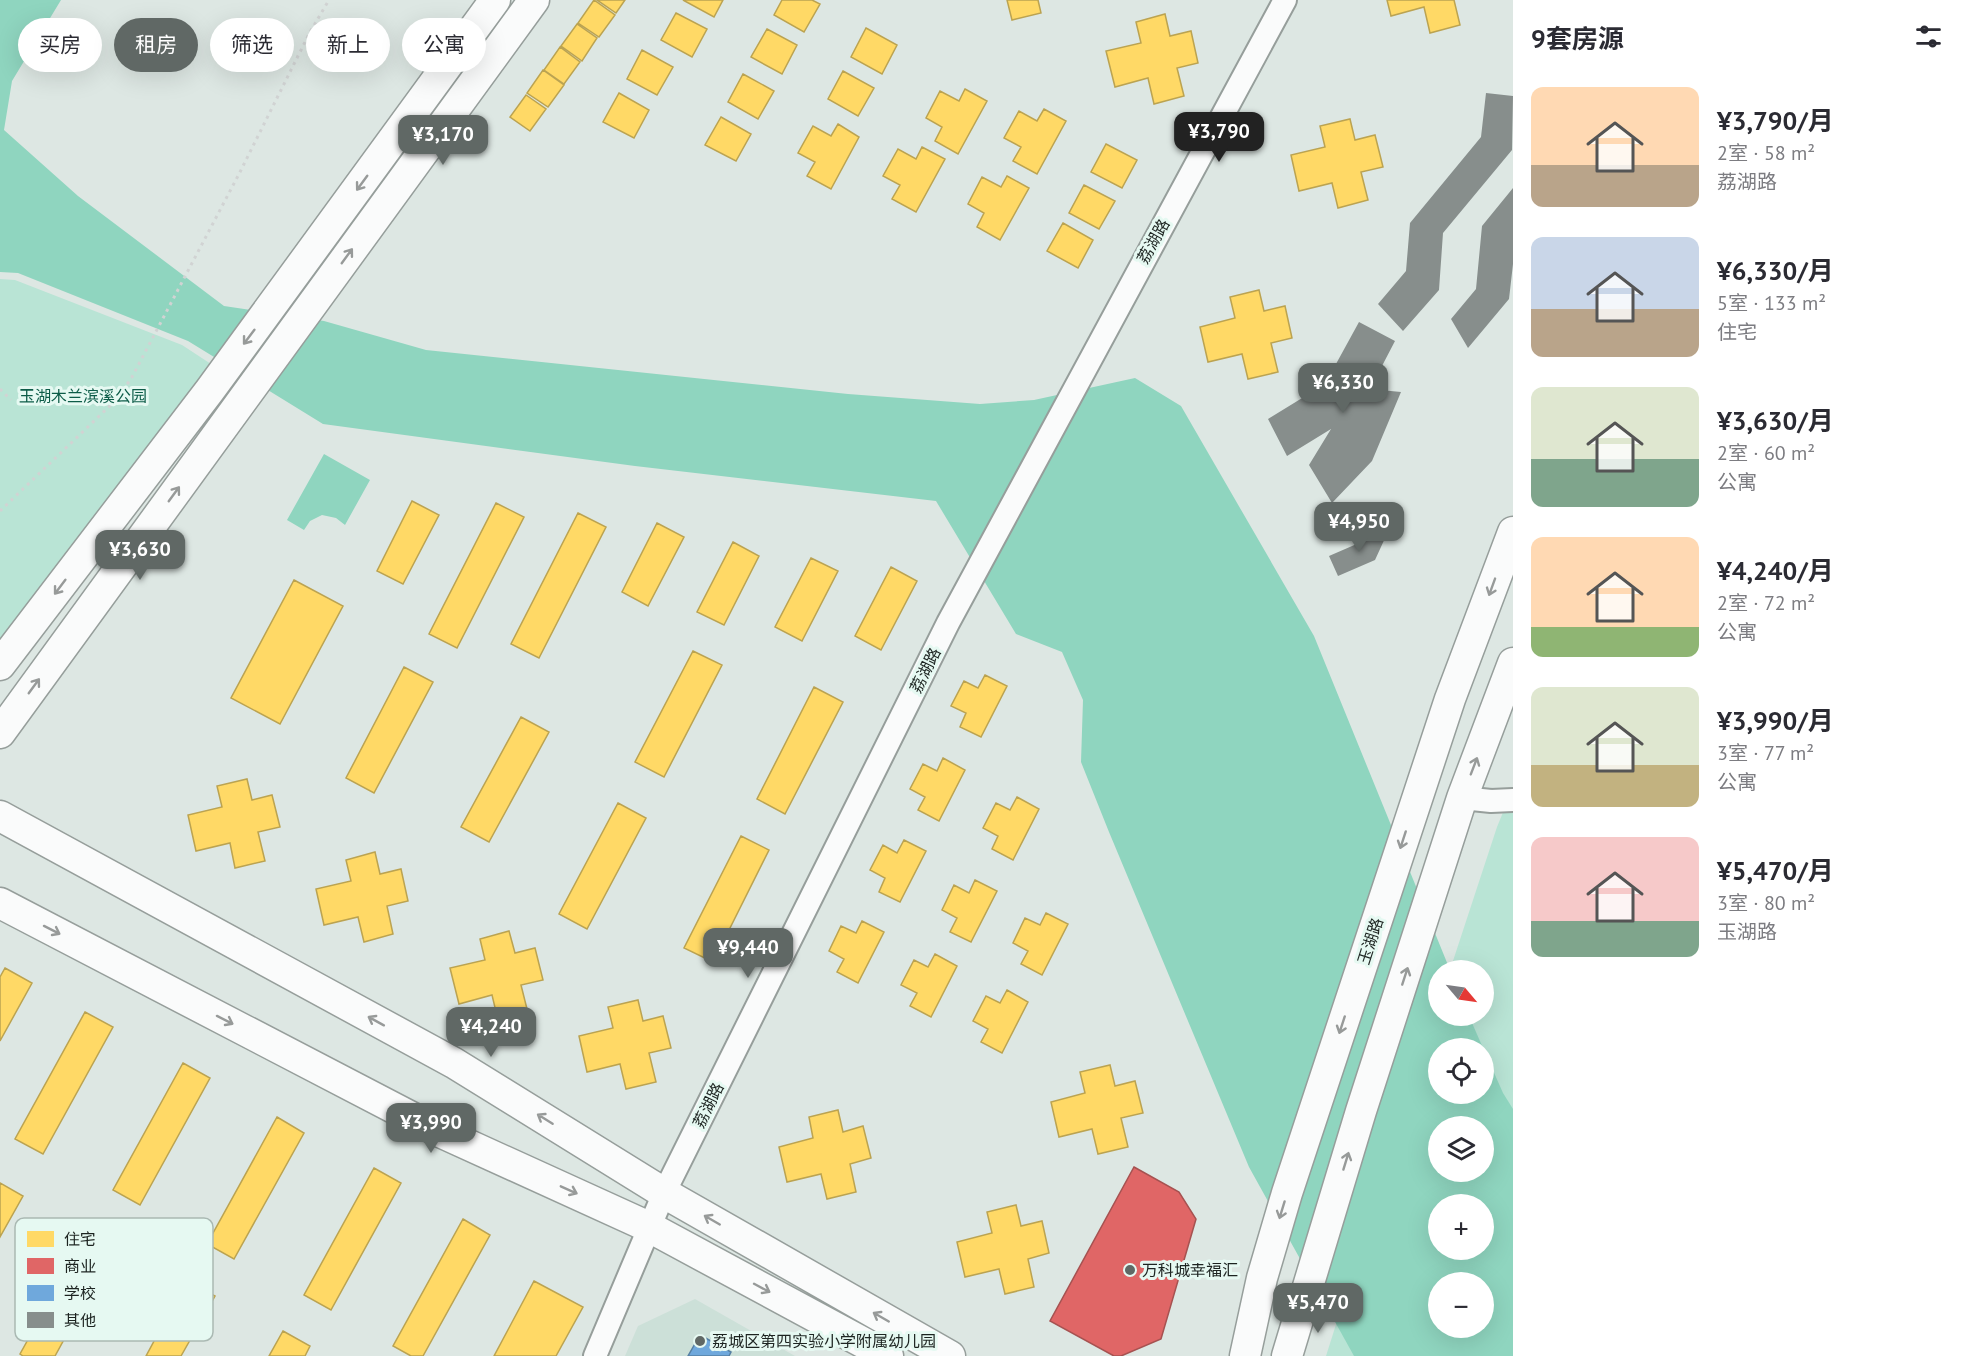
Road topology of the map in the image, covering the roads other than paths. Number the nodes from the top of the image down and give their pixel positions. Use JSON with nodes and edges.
{"nodes":[{"id":1,"x":495,"y":0,"type":"edge"},
{"id":2,"x":534,"y":0,"type":"edge"},
{"id":3,"x":1285,"y":0,"type":"edge"},
{"id":4,"x":1513,"y":532,"type":"edge"},
{"id":5,"x":1513,"y":663,"type":"edge"},
{"id":6,"x":0,"y":665,"type":"edge"},
{"id":7,"x":0,"y":734,"type":"edge"},
{"id":8,"x":1513,"y":800,"type":"edge"},
{"id":9,"x":1459,"y":809,"type":"junction"},
{"id":10,"x":0,"y":816,"type":"edge"},
{"id":11,"x":0,"y":903,"type":"edge"},
{"id":12,"x":664,"y":1193,"type":"junction"},
{"id":13,"x":649,"y":1227,"type":"junction"},
{"id":14,"x":1290,"y":1351,"type":"edge"},
{"id":15,"x":596,"y":1356,"type":"edge"},
{"id":16,"x":888,"y":1356,"type":"edge"},
{"id":17,"x":950,"y":1356,"type":"edge"},
{"id":18,"x":1245,"y":1356,"type":"edge"}],
"edges":[{"from":1,"to":6,"type":"main road","one_way":true},
{"from":7,"to":2,"type":"main road","one_way":true},
{"from":3,"to":12,"type":"street","name":"荔湖路"},
{"from":4,"to":18,"type":"main road","name":"玉湖路","one_way":true},
{"from":9,"to":5,"type":"main road","one_way":true},
{"from":8,"to":9,"type":"street"},
{"from":14,"to":9,"type":"main road","one_way":true},
{"from":12,"to":10,"type":"main road","one_way":true},
{"from":11,"to":13,"type":"main road","one_way":true},
{"from":12,"to":13,"type":"street","name":"荔湖路"},
{"from":17,"to":12,"type":"main road","one_way":true},
{"from":13,"to":15,"type":"street","name":"荔湖路"},
{"from":13,"to":16,"type":"main road","one_way":true}]}
